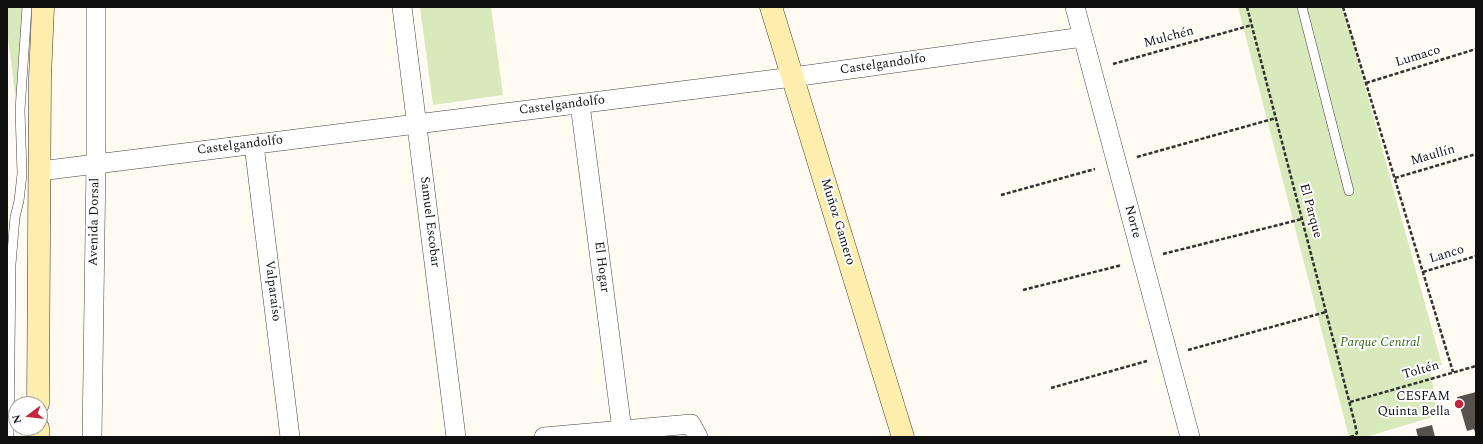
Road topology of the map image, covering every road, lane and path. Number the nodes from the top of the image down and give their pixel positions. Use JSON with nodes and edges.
{"nodes":[{"id":1,"x":27,"y":7,"type":"edge"},
{"id":2,"x":43,"y":7,"type":"edge"},
{"id":3,"x":96,"y":7,"type":"edge"},
{"id":4,"x":402,"y":7,"type":"edge"},
{"id":5,"x":771,"y":7,"type":"edge"},
{"id":6,"x":1075,"y":7,"type":"edge"},
{"id":7,"x":1247,"y":7,"type":"edge"},
{"id":8,"x":1302,"y":7,"type":"edge"},
{"id":9,"x":1344,"y":7,"type":"edge"},
{"id":10,"x":1252,"y":25,"type":"junction"},
{"id":11,"x":1083,"y":37,"type":"junction"},
{"id":12,"x":1476,"y":49,"type":"edge"},
{"id":13,"x":1091,"y":70,"type":"junction"},
{"id":14,"x":793,"y":77,"type":"junction"},
{"id":15,"x":1366,"y":83,"type":"junction"},
{"id":16,"x":580,"y":104,"type":"junction"},
{"id":17,"x":417,"y":124,"type":"junction"},
{"id":18,"x":254,"y":145,"type":"junction"},
{"id":19,"x":1476,"y":154,"type":"edge"},
{"id":20,"x":96,"y":164,"type":"junction"},
{"id":21,"x":40,"y":171,"type":"junction"},
{"id":22,"x":1395,"y":178,"type":"junction"},
{"id":23,"x":1350,"y":191,"type":"dead end"},
{"id":24,"x":1476,"y":256,"type":"edge"},
{"id":25,"x":1423,"y":272,"type":"junction"},
{"id":26,"x":1476,"y":366,"type":"edge"},
{"id":27,"x":1453,"y":372,"type":"junction"},
{"id":28,"x":38,"y":396,"type":"edge"},
{"id":29,"x":1350,"y":402,"type":"junction"},
{"id":30,"x":622,"y":430,"type":"junction"},
{"id":31,"x":695,"y":430,"type":"edge"},
{"id":32,"x":9,"y":437,"type":"edge"},
{"id":33,"x":92,"y":437,"type":"edge"},
{"id":34,"x":290,"y":437,"type":"edge"},
{"id":35,"x":456,"y":437,"type":"edge"},
{"id":36,"x":544,"y":437,"type":"edge"},
{"id":37,"x":903,"y":437,"type":"edge"},
{"id":38,"x":1190,"y":437,"type":"edge"},
{"id":39,"x":1348,"y":437,"type":"edge"}],
"edges":[{"from":1,"to":32,"type":"lane"},
{"from":2,"to":21,"type":"street"},
{"from":3,"to":20,"type":"street","name":"Avenida Dorsal"},
{"from":4,"to":17,"type":"street","name":"Samuel Escobar"},
{"from":5,"to":14,"type":"street","name":"Muñoz Gamero"},
{"from":6,"to":11,"type":"street","name":"Norte"},
{"from":7,"to":10,"type":"path","name":"El Parque"},
{"from":8,"to":23,"type":"lane"},
{"from":9,"to":15,"type":"path"},
{"from":10,"to":13,"type":"path","name":"Mulchén"},
{"from":10,"to":29,"type":"path","name":"El Parque"},
{"from":11,"to":13,"type":"street","name":"Norte"},
{"from":11,"to":14,"type":"street","name":"Castelgandolfo"},
{"from":12,"to":15,"type":"path","name":"Lumaco"},
{"from":13,"to":38,"type":"street","name":"Norte"},
{"from":14,"to":16,"type":"street","name":"Castelgandolfo"},
{"from":14,"to":37,"type":"street","name":"Muñoz Gamero"},
{"from":15,"to":22,"type":"path"},
{"from":16,"to":17,"type":"street","name":"Castelgandolfo"},
{"from":16,"to":30,"type":"street","name":"El Hogar"},
{"from":17,"to":18,"type":"street","name":"Castelgandolfo"},
{"from":17,"to":35,"type":"street","name":"Samuel Escobar"},
{"from":18,"to":20,"type":"street","name":"Castelgandolfo"},
{"from":18,"to":34,"type":"street","name":"Valparaíso"},
{"from":19,"to":22,"type":"path","name":"Maullín"},
{"from":20,"to":21,"type":"street","name":"Castelgandolfo"},
{"from":20,"to":33,"type":"street","name":"Avenida Dorsal"},
{"from":21,"to":28,"type":"street"},
{"from":22,"to":25,"type":"path"},
{"from":24,"to":25,"type":"path","name":"Lanco"},
{"from":25,"to":27,"type":"path"},
{"from":26,"to":27,"type":"path","name":"Toltén"},
{"from":27,"to":29,"type":"path","name":"Toltén"},
{"from":29,"to":39,"type":"path","name":"El Parque"},
{"from":30,"to":31,"type":"street"},
{"from":30,"to":36,"type":"street"}]}
